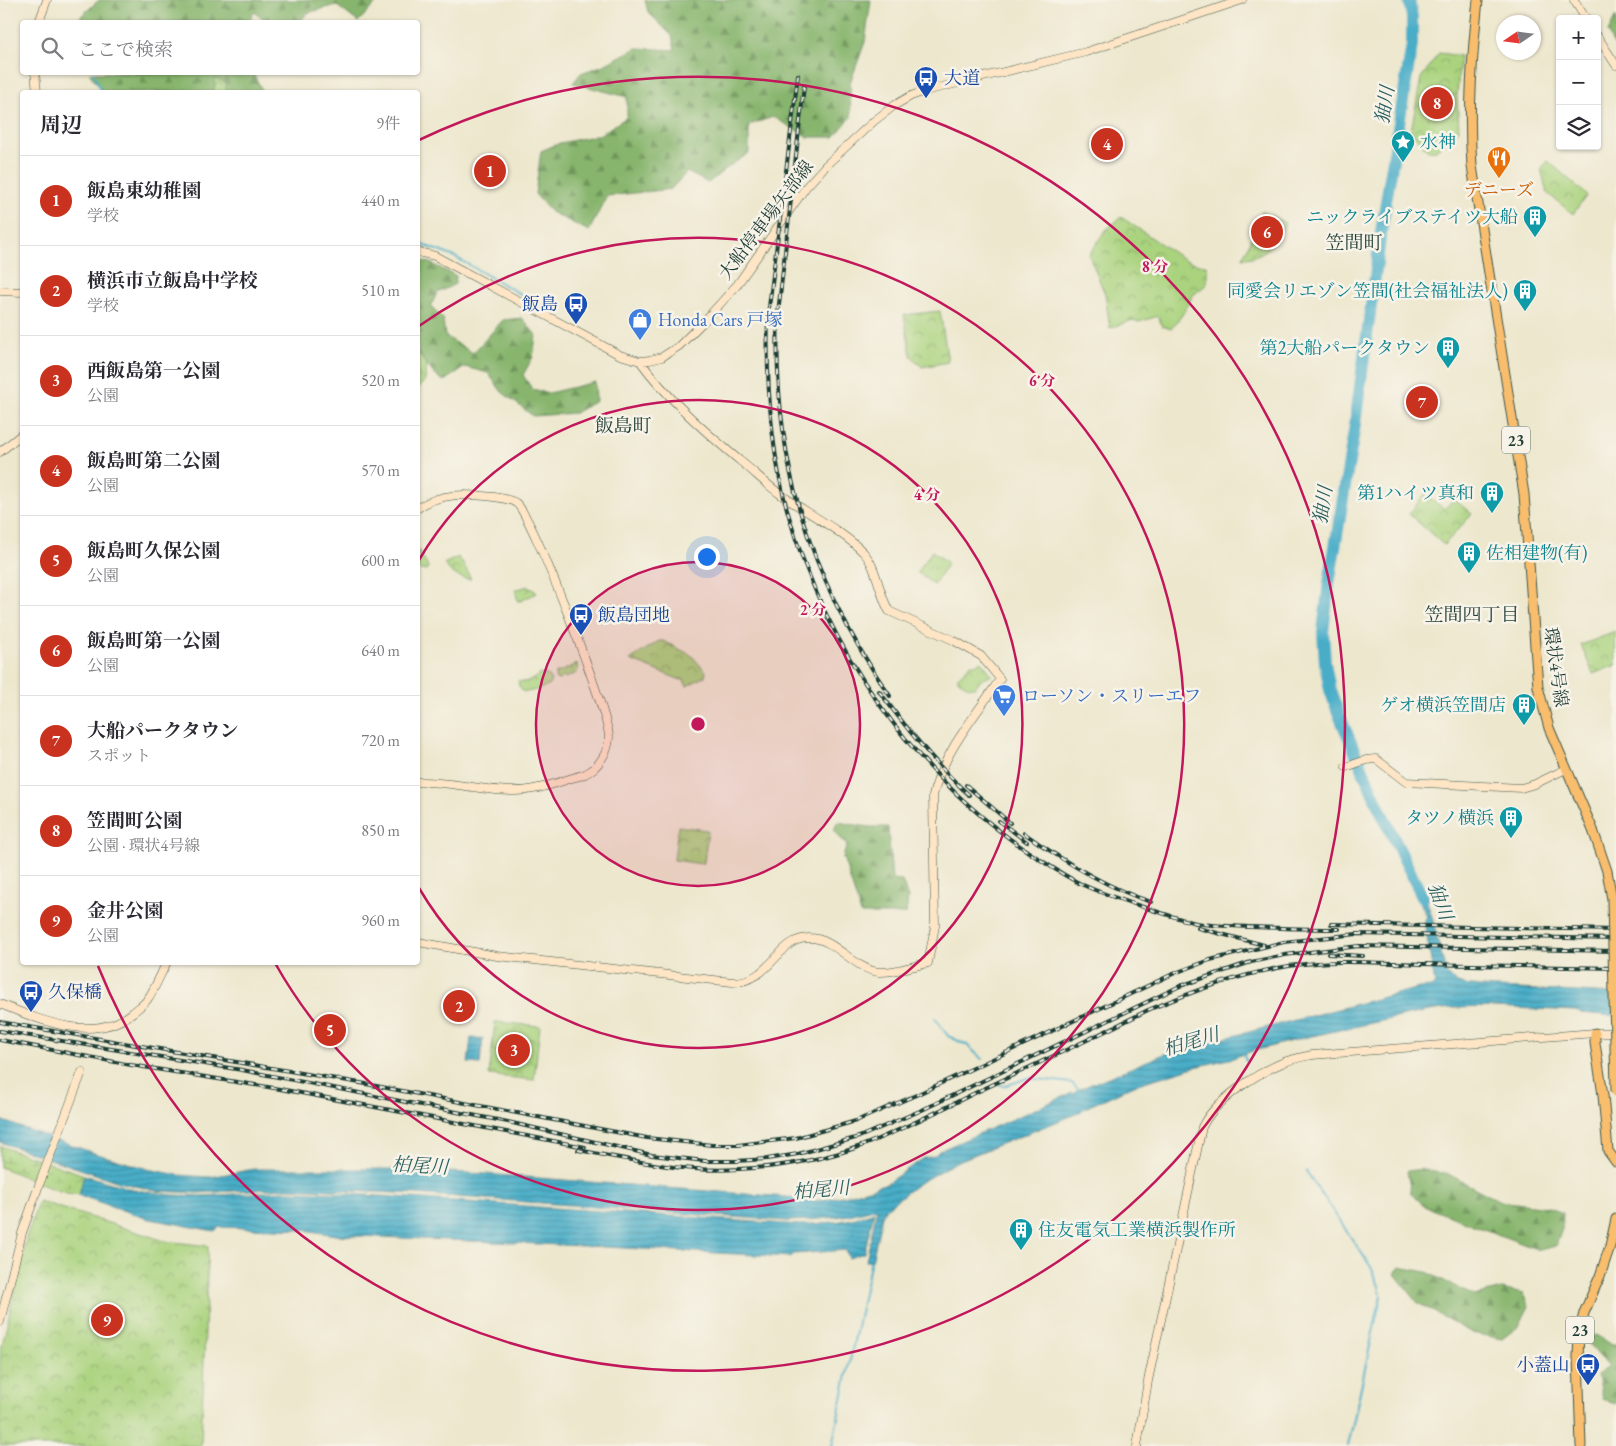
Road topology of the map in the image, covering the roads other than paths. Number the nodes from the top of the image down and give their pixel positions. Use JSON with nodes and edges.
{"nodes":[{"id":1,"x":47,"y":0,"type":"edge"},
{"id":2,"x":1242,"y":0,"type":"edge"},
{"id":3,"x":1478,"y":0,"type":"edge"},
{"id":4,"x":1574,"y":0,"type":"edge"},
{"id":5,"x":1583,"y":15,"type":"edge"},
{"id":6,"x":40,"y":20,"type":"edge"},
{"id":7,"x":1601,"y":42,"type":"edge"},
{"id":8,"x":1616,"y":65,"type":"edge"},
{"id":9,"x":35,"y":75,"type":"edge"},
{"id":10,"x":37,"y":90,"type":"edge"},
{"id":11,"x":420,"y":252,"type":"edge"},
{"id":12,"x":0,"y":291,"type":"edge"},
{"id":13,"x":20,"y":292,"type":"edge"},
{"id":14,"x":640,"y":361,"type":"junction"},
{"id":15,"x":20,"y":436,"type":"edge"},
{"id":16,"x":0,"y":452,"type":"edge"},
{"id":17,"x":420,"y":507,"type":"edge"},
{"id":18,"x":1346,"y":766,"type":"dead end"},
{"id":19,"x":1566,"y":769,"type":"junction"},
{"id":20,"x":420,"y":782,"type":"edge"},
{"id":21,"x":420,"y":942,"type":"edge"},
{"id":22,"x":165,"y":965,"type":"edge"},
{"id":23,"x":0,"y":1004,"type":"edge"},
{"id":24,"x":1595,"y":1033,"type":"junction"},
{"id":25,"x":1616,"y":1033,"type":"edge"},
{"id":26,"x":82,"y":1072,"type":"dead end"},
{"id":27,"x":1616,"y":1092,"type":"edge"},
{"id":28,"x":1616,"y":1162,"type":"edge"},
{"id":29,"x":1616,"y":1219,"type":"edge"},
{"id":30,"x":0,"y":1322,"type":"edge"},
{"id":31,"x":1137,"y":1446,"type":"edge"},
{"id":32,"x":1581,"y":1446,"type":"edge"}],
"edges":[{"from":1,"to":6,"type":"street"},
{"from":2,"to":14,"type":"street","name":"大船停車場矢部線"},
{"from":3,"to":19,"type":"main road","name":"環状4号線","number":"23"},
{"from":4,"to":5,"type":"street"},
{"from":7,"to":8,"type":"street"},
{"from":9,"to":10,"type":"street"},
{"from":11,"to":14,"type":"street"},
{"from":12,"to":13,"type":"street"},
{"from":14,"to":21,"type":"street"},
{"from":15,"to":16,"type":"street"},
{"from":17,"to":20,"type":"street"},
{"from":18,"to":19,"type":"street"},
{"from":19,"to":27,"type":"main road","name":"環状4号線","number":"23","bridge":true},
{"from":22,"to":23,"type":"street"},
{"from":24,"to":25,"type":"street"},
{"from":24,"to":28,"type":"main road"},
{"from":24,"to":31,"type":"street"},
{"from":26,"to":30,"type":"street"},
{"from":29,"to":32,"type":"main road","number":"23"}]}
